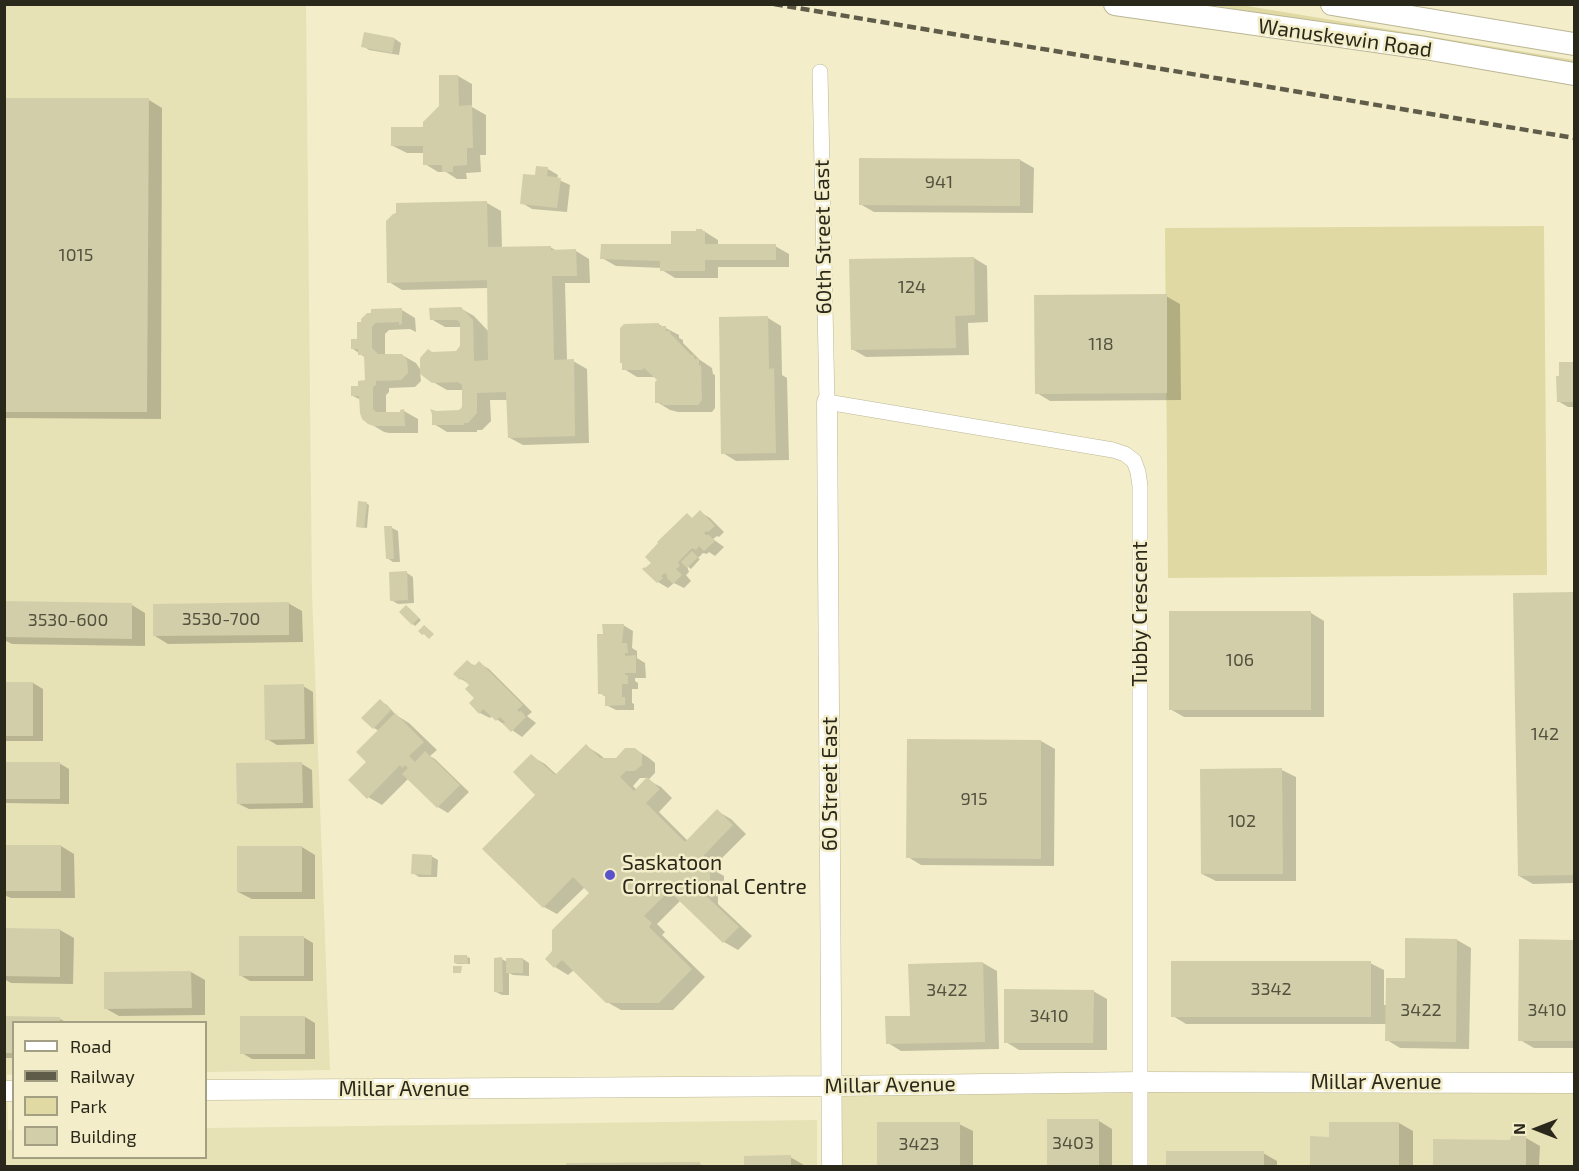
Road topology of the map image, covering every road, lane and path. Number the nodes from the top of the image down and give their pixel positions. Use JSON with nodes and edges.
{"nodes":[{"id":1,"x":1115,"y":4,"type":"edge"},
{"id":2,"x":1332,"y":4,"type":"edge"},
{"id":3,"x":1155,"y":8,"type":"edge"},
{"id":4,"x":1575,"y":44,"type":"edge"},
{"id":5,"x":820,"y":72,"type":"dead end"},
{"id":6,"x":1575,"y":74,"type":"edge"},
{"id":7,"x":826,"y":402,"type":"junction"},
{"id":8,"x":1140,"y":1082,"type":"junction"},
{"id":9,"x":1575,"y":1083,"type":"edge"},
{"id":10,"x":832,"y":1086,"type":"junction"},
{"id":11,"x":207,"y":1090,"type":"edge"},
{"id":12,"x":832,"y":1167,"type":"edge"},
{"id":13,"x":1140,"y":1167,"type":"edge"}],
"edges":[{"from":1,"to":3,"type":"main road","name":"Wanuskewin Road"},
{"from":2,"to":4,"type":"main road","name":"Wanuskewin Road"},
{"from":3,"to":6,"type":"main road","name":"Wanuskewin Road"},
{"from":5,"to":7,"type":"street","name":"60th Street East"},
{"from":7,"to":8,"type":"street","name":"Tubby Crescent"},
{"from":7,"to":10,"type":"street","name":"60 Street East"},
{"from":8,"to":9,"type":"street","name":"Millar Avenue"},
{"from":8,"to":10,"type":"street","name":"Millar Avenue"},
{"from":8,"to":13,"type":"street","name":"Tubby Crescent"},
{"from":10,"to":11,"type":"street","name":"Millar Avenue"},
{"from":10,"to":12,"type":"street","name":"60 Street East"}]}
